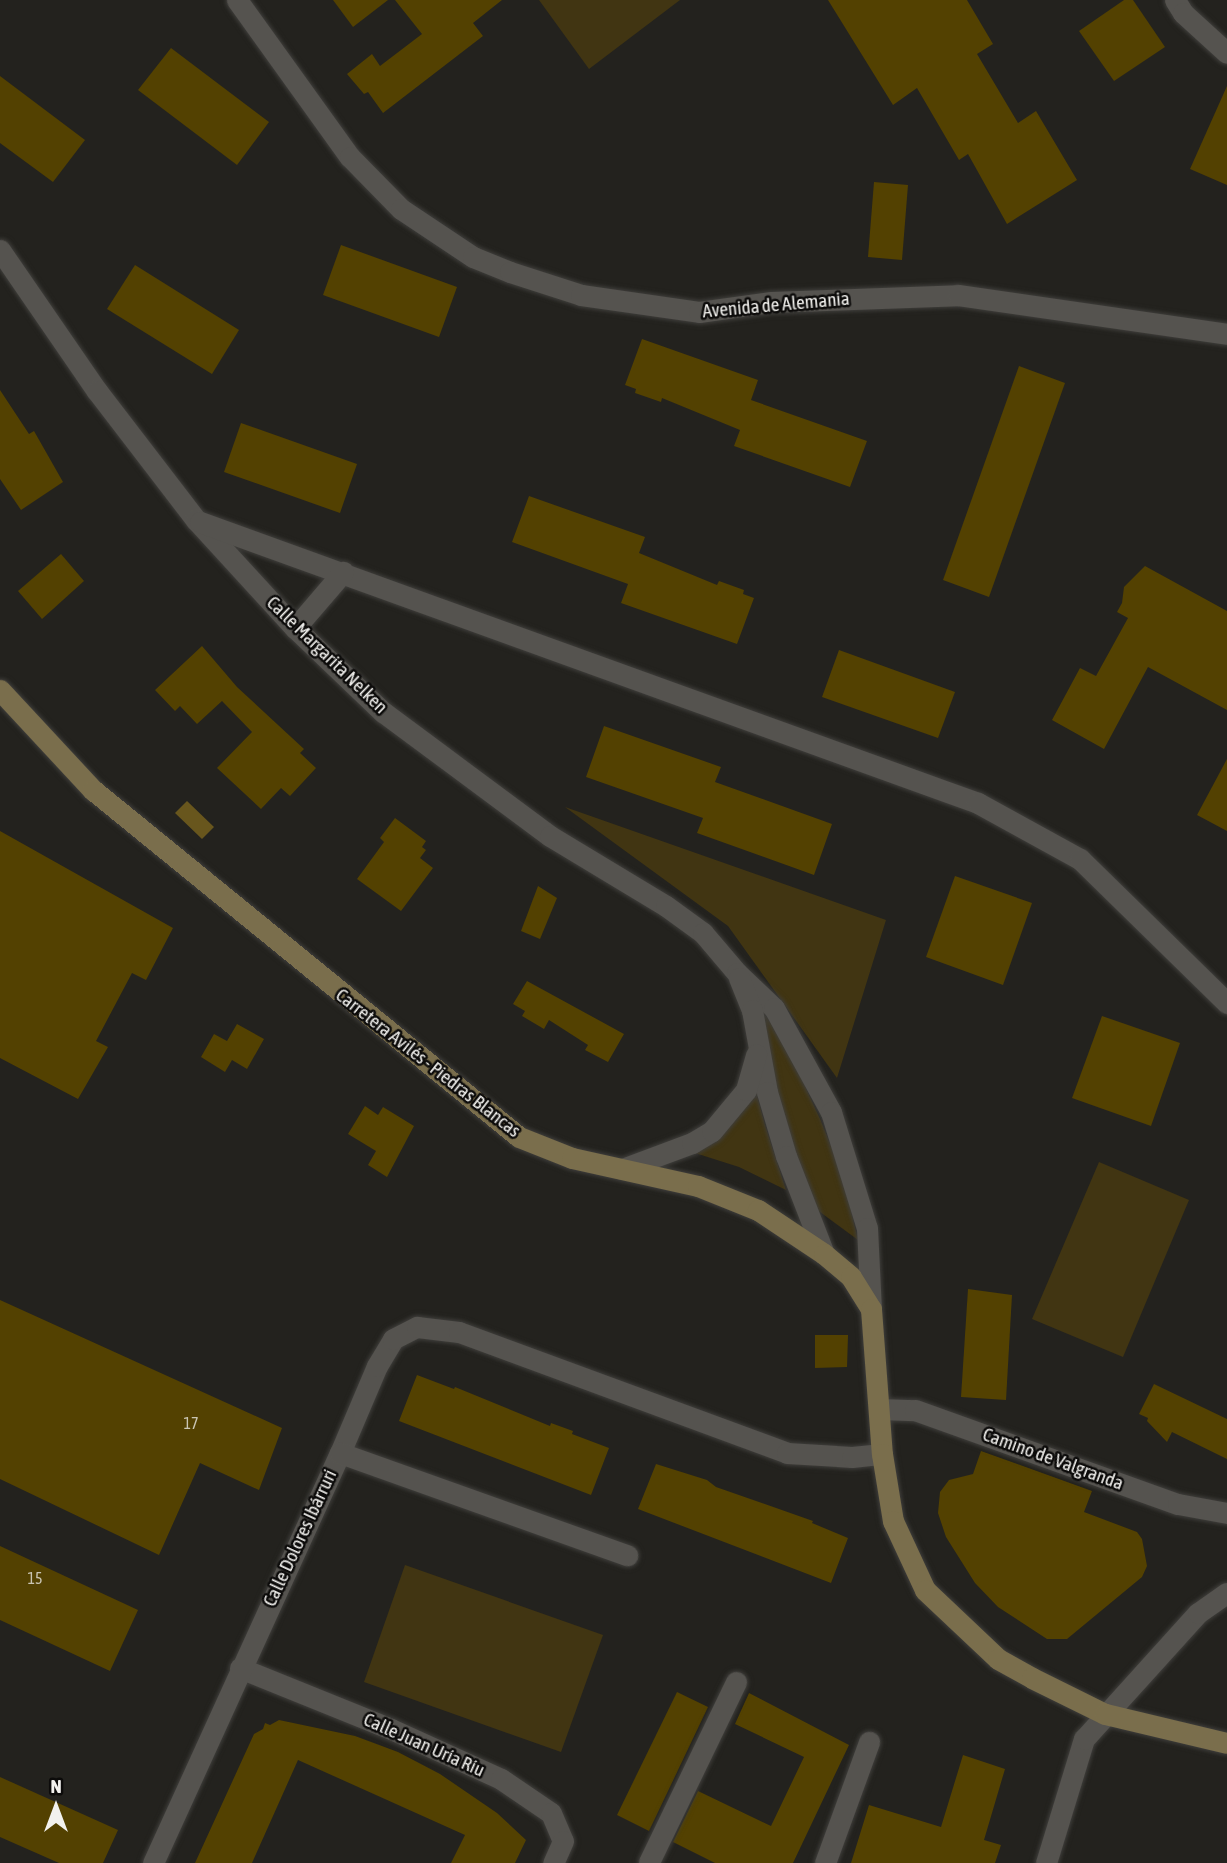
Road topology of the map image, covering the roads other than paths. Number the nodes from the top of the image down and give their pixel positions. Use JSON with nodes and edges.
{"nodes":[{"id":1,"x":237,"y":0,"type":"edge"},
{"id":2,"x":1175,"y":0,"type":"edge"},
{"id":3,"x":1227,"y":53,"type":"edge"},
{"id":4,"x":0,"y":250,"type":"edge"},
{"id":5,"x":1227,"y":334,"type":"edge"},
{"id":6,"x":195,"y":520,"type":"junction"},
{"id":7,"x":343,"y":572,"type":"junction"},
{"id":8,"x":295,"y":628,"type":"junction"},
{"id":9,"x":0,"y":690,"type":"edge"},
{"id":10,"x":737,"y":973,"type":"junction"},
{"id":11,"x":1227,"y":1003,"type":"edge"},
{"id":12,"x":758,"y":1048,"type":"junction"},
{"id":13,"x":622,"y":1170,"type":"junction"},
{"id":14,"x":824,"y":1254,"type":"junction"},
{"id":15,"x":872,"y":1309,"type":"junction"},
{"id":16,"x":879,"y":1409,"type":"junction"},
{"id":17,"x":340,"y":1452,"type":"junction"},
{"id":18,"x":882,"y":1454,"type":"junction"},
{"id":19,"x":1227,"y":1513,"type":"edge"},
{"id":20,"x":627,"y":1556,"type":"dead end"},
{"id":21,"x":1227,"y":1593,"type":"edge"},
{"id":22,"x":240,"y":1668,"type":"junction"},
{"id":23,"x":736,"y":1682,"type":"dead end"},
{"id":24,"x":1105,"y":1714,"type":"junction"},
{"id":25,"x":869,"y":1742,"type":"dead end"},
{"id":26,"x":1227,"y":1743,"type":"edge"},
{"id":27,"x":153,"y":1863,"type":"edge"},
{"id":28,"x":554,"y":1863,"type":"edge"},
{"id":29,"x":649,"y":1863,"type":"edge"},
{"id":30,"x":825,"y":1863,"type":"edge"},
{"id":31,"x":1046,"y":1863,"type":"edge"}],
"edges":[{"from":1,"to":5,"type":"street","name":"Avenida de Alemania"},
{"from":2,"to":3,"type":"street"},
{"from":4,"to":6,"type":"street","name":"Calle Margarita Nelken"},
{"from":6,"to":7,"type":"street"},
{"from":6,"to":8,"type":"street","name":"Calle Margarita Nelken"},
{"from":7,"to":8,"type":"street"},
{"from":7,"to":11,"type":"street"},
{"from":8,"to":10,"type":"street","name":"Calle Margarita Nelken"},
{"from":9,"to":13,"type":"street","name":"Carretera Avilés - Piedras Blancas"},
{"from":10,"to":12,"type":"street"},
{"from":10,"to":15,"type":"street"},
{"from":12,"to":13,"type":"street"},
{"from":12,"to":14,"type":"street"},
{"from":13,"to":14,"type":"street","name":"Carretera Avilés - Piedras Blancas"},
{"from":14,"to":15,"type":"street","name":"Carretera Avilés - Piedras Blancas"},
{"from":15,"to":16,"type":"street","name":"Carretera Avilés - Piedras Blancas"},
{"from":16,"to":18,"type":"street","name":"Carretera Avilés - Piedras Blancas"},
{"from":16,"to":19,"type":"street","name":"Camino de Valgranda"},
{"from":17,"to":18,"type":"street"},
{"from":17,"to":20,"type":"street","name":"Calle Dolores Ibárruri"},
{"from":17,"to":22,"type":"street","name":"Calle Dolores Ibárruri"},
{"from":18,"to":24,"type":"street","name":"Carretera Avilés - Piedras Blancas"},
{"from":21,"to":24,"type":"street"},
{"from":22,"to":27,"type":"street","name":"Calle Dolores Ibárruri"},
{"from":22,"to":28,"type":"street","name":"Calle Juan Uría Ríu"},
{"from":23,"to":29,"type":"street"},
{"from":24,"to":26,"type":"street","name":"Carretera Avilés - Piedras Blancas"},
{"from":24,"to":31,"type":"street"},
{"from":25,"to":30,"type":"street"}]}
